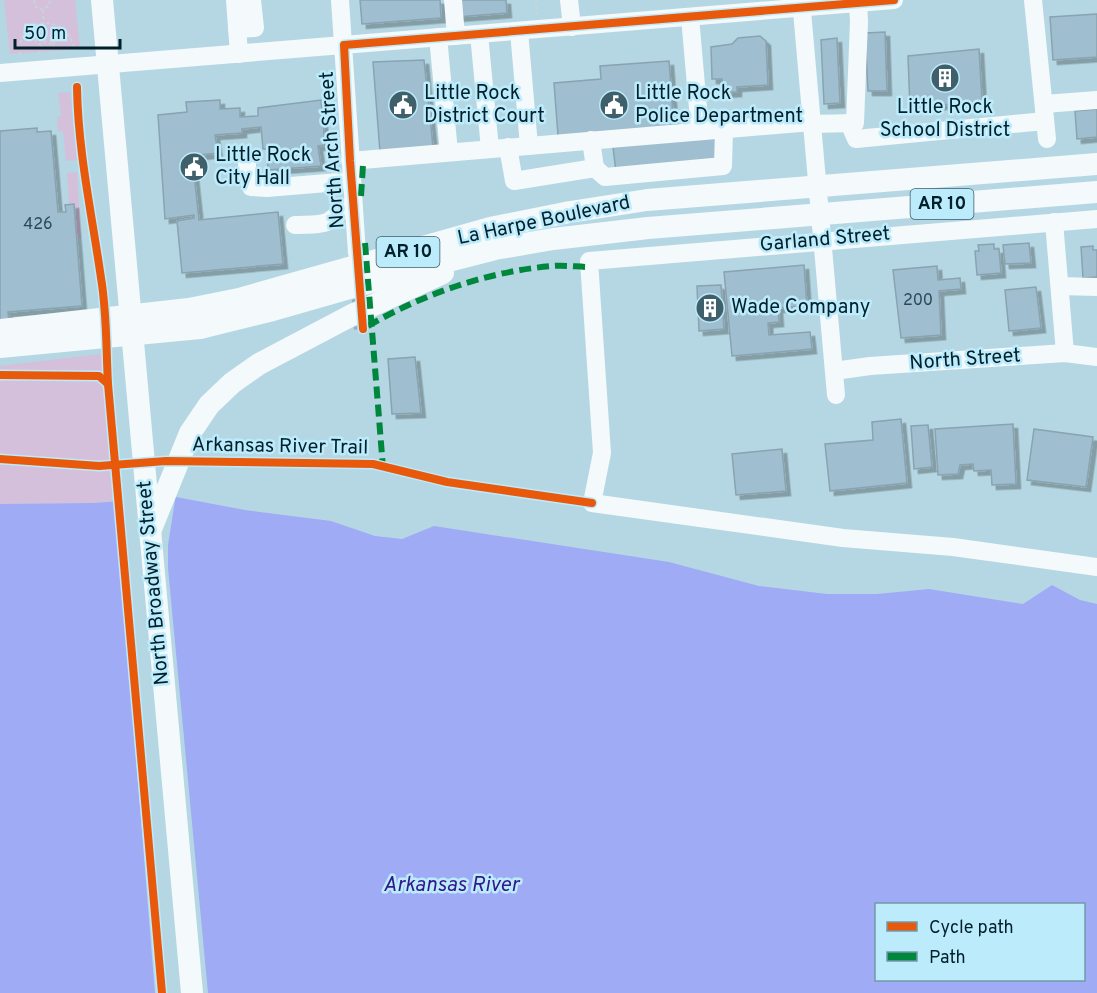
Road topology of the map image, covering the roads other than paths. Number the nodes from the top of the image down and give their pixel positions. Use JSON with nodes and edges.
{"nodes":[{"id":1,"x":102,"y":0,"type":"edge"},
{"id":2,"x":235,"y":0,"type":"edge"},
{"id":3,"x":252,"y":0,"type":"edge"},
{"id":4,"x":340,"y":0,"type":"edge"},
{"id":5,"x":453,"y":0,"type":"edge"},
{"id":6,"x":569,"y":0,"type":"edge"},
{"id":7,"x":894,"y":0,"type":"edge"},
{"id":8,"x":1033,"y":0,"type":"edge"},
{"id":9,"x":858,"y":3,"type":"junction"},
{"id":10,"x":802,"y":4,"type":"edge"},
{"id":11,"x":690,"y":17,"type":"junction"},
{"id":12,"x":572,"y":27,"type":"junction"},
{"id":13,"x":237,"y":29,"type":"junction"},
{"id":14,"x":519,"y":31,"type":"junction"},
{"id":15,"x":479,"y":34,"type":"junction"},
{"id":16,"x":447,"y":37,"type":"junction"},
{"id":17,"x":344,"y":45,"type":"junction"},
{"id":18,"x":239,"y":54,"type":"junction"},
{"id":19,"x":107,"y":65,"type":"junction"},
{"id":20,"x":0,"y":73,"type":"edge"},
{"id":21,"x":1097,"y":100,"type":"edge"},
{"id":22,"x":1045,"y":121,"type":"junction"},
{"id":23,"x":812,"y":123,"type":"junction"},
{"id":24,"x":849,"y":123,"type":"junction"},
{"id":25,"x":724,"y":129,"type":"junction"},
{"id":26,"x":700,"y":131,"type":"junction"},
{"id":27,"x":591,"y":140,"type":"junction"},
{"id":28,"x":529,"y":146,"type":"junction"},
{"id":29,"x":508,"y":147,"type":"junction"},
{"id":30,"x":490,"y":149,"type":"junction"},
{"id":31,"x":449,"y":152,"type":"junction"},
{"id":32,"x":247,"y":160,"type":"dead end"},
{"id":33,"x":350,"y":161,"type":"junction"},
{"id":34,"x":1097,"y":164,"type":"edge"},
{"id":35,"x":595,"y":168,"type":"junction"},
{"id":36,"x":351,"y":181,"type":"junction"},
{"id":37,"x":817,"y":187,"type":"junction"},
{"id":38,"x":1097,"y":192,"type":"edge"},
{"id":39,"x":353,"y":206,"type":"junction"},
{"id":40,"x":821,"y":213,"type":"junction"},
{"id":41,"x":1097,"y":219,"type":"edge"},
{"id":42,"x":1054,"y":222,"type":"junction"},
{"id":43,"x":295,"y":225,"type":"dead end"},
{"id":44,"x":648,"y":228,"type":"junction"},
{"id":45,"x":823,"y":240,"type":"junction"},
{"id":46,"x":357,"y":253,"type":"tunnel mouth"},
{"id":47,"x":1060,"y":286,"type":"junction"},
{"id":48,"x":1097,"y":288,"type":"edge"},
{"id":49,"x":0,"y":330,"type":"edge"},
{"id":50,"x":0,"y":347,"type":"edge"},
{"id":51,"x":1065,"y":353,"type":"junction"},
{"id":52,"x":1097,"y":357,"type":"edge"},
{"id":53,"x":834,"y":371,"type":"junction"},
{"id":54,"x":836,"y":395,"type":"dead end"},
{"id":55,"x":149,"y":534,"type":"junction"},
{"id":56,"x":1097,"y":567,"type":"edge"},
{"id":57,"x":192,"y":993,"type":"edge"}],
"edges":[{"from":1,"to":19,"type":"main road","name":"North Broadway Street"},
{"from":2,"to":13,"type":"street"},
{"from":3,"to":13,"type":"street"},
{"from":4,"to":17,"type":"street","name":"North Arch Street"},
{"from":5,"to":16,"type":"street"},
{"from":6,"to":12,"type":"street"},
{"from":7,"to":9,"type":"street"},
{"from":8,"to":22,"type":"street"},
{"from":9,"to":10,"type":"street"},
{"from":9,"to":24,"type":"street"},
{"from":10,"to":11,"type":"street"},
{"from":10,"to":23,"type":"street"},
{"from":11,"to":12,"type":"street"},
{"from":11,"to":26,"type":"street"},
{"from":12,"to":14,"type":"street"},
{"from":13,"to":18,"type":"street"},
{"from":14,"to":15,"type":"street"},
{"from":14,"to":28,"type":"street"},
{"from":15,"to":16,"type":"street"},
{"from":15,"to":30,"type":"street"},
{"from":16,"to":17,"type":"street"},
{"from":16,"to":31,"type":"street"},
{"from":17,"to":18,"type":"street"},
{"from":17,"to":33,"type":"street","name":"North Arch Street"},
{"from":18,"to":19,"type":"street"},
{"from":19,"to":20,"type":"street"},
{"from":19,"to":55,"type":"main road","name":"North Broadway Street"},
{"from":21,"to":22,"type":"street"},
{"from":22,"to":24,"type":"street"},
{"from":23,"to":24,"type":"street"},
{"from":23,"to":25,"type":"street"},
{"from":23,"to":37,"type":"street"},
{"from":25,"to":26,"type":"street"},
{"from":25,"to":35,"type":"street"},
{"from":26,"to":27,"type":"street"},
{"from":27,"to":28,"type":"street"},
{"from":27,"to":35,"type":"street"},
{"from":28,"to":29,"type":"street"},
{"from":29,"to":30,"type":"street"},
{"from":29,"to":35,"type":"street"},
{"from":30,"to":31,"type":"street"},
{"from":31,"to":33,"type":"street"},
{"from":32,"to":36,"type":"street"},
{"from":33,"to":36,"type":"street","name":"North Arch Street"},
{"from":34,"to":37,"type":"main road","name":"La Harpe Boulevard","number":"AR 10"},
{"from":36,"to":39,"type":"street","name":"North Arch Street"},
{"from":37,"to":40,"type":"street"},
{"from":37,"to":49,"type":"main road","name":"La Harpe Boulevard","number":"AR 10"},
{"from":38,"to":40,"type":"main road","name":"La Harpe Boulevard","number":"AR 10"},
{"from":39,"to":43,"type":"street"},
{"from":39,"to":46,"type":"street","name":"North Arch Street"},
{"from":40,"to":44,"type":"main road","name":"La Harpe Boulevard","number":"AR 10"},
{"from":40,"to":45,"type":"street"},
{"from":41,"to":42,"type":"street","name":"Garland Street"},
{"from":42,"to":45,"type":"street","name":"Garland Street"},
{"from":42,"to":47,"type":"street"},
{"from":44,"to":50,"type":"main road","name":"La Harpe Boulevard","number":"AR 10"},
{"from":44,"to":55,"type":"main road"},
{"from":45,"to":53,"type":"street"},
{"from":45,"to":56,"type":"street","name":"Garland Street"},
{"from":47,"to":48,"type":"street"},
{"from":47,"to":51,"type":"street"},
{"from":51,"to":52,"type":"street","name":"North Street"},
{"from":51,"to":53,"type":"street","name":"North Street"},
{"from":53,"to":54,"type":"street"},
{"from":55,"to":57,"type":"main road","name":"North Broadway Street"}]}
